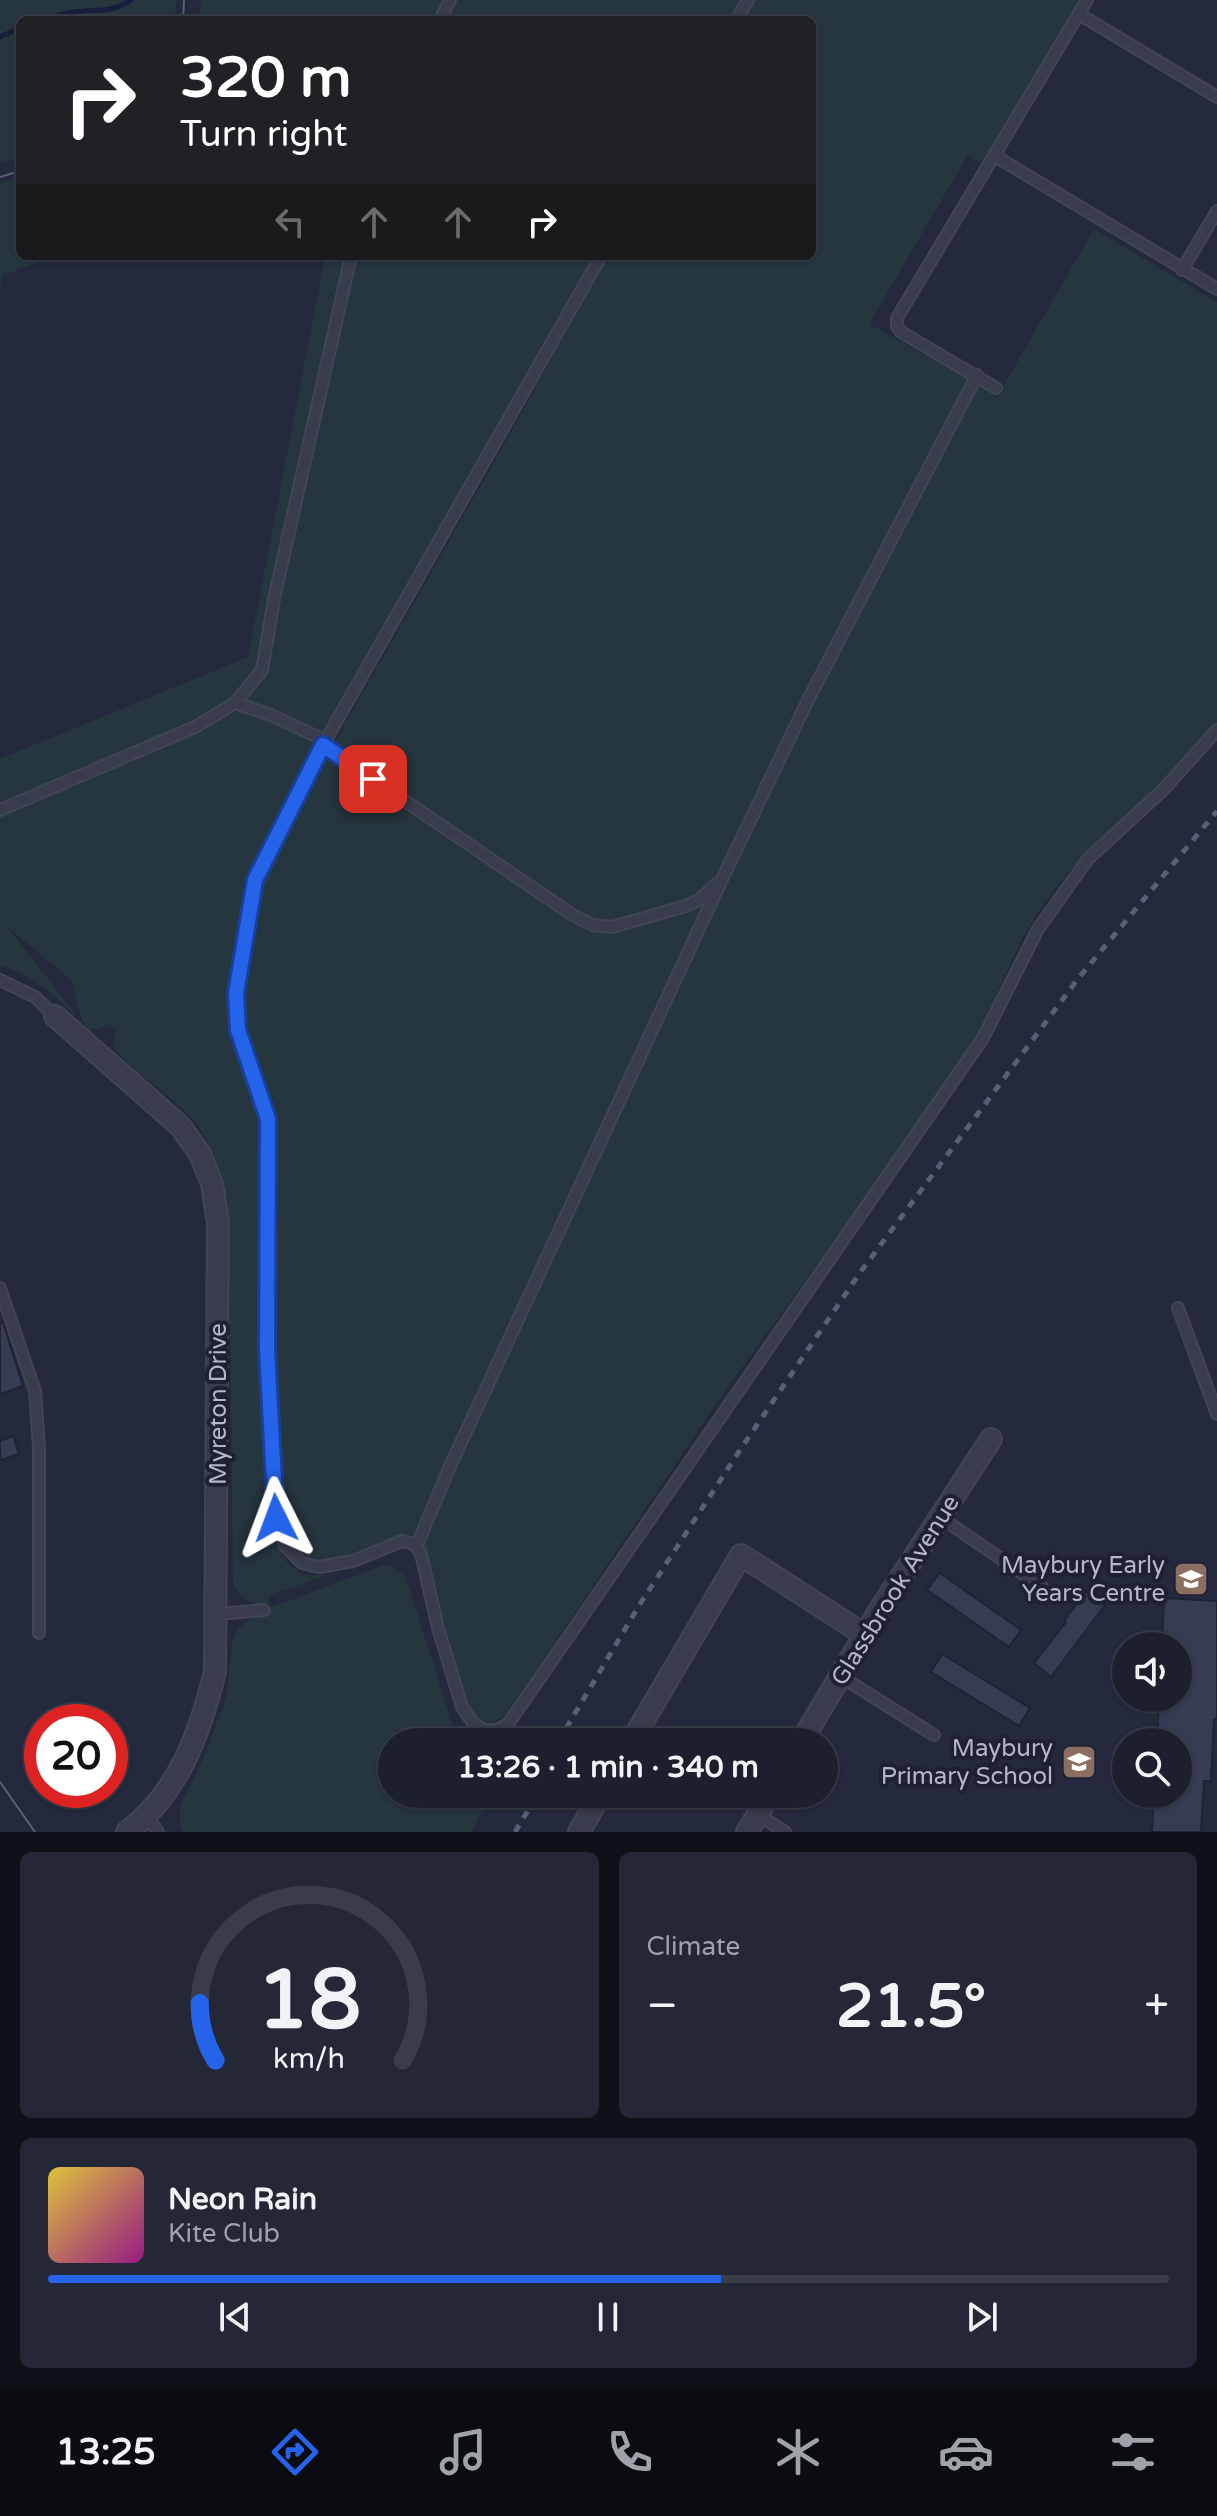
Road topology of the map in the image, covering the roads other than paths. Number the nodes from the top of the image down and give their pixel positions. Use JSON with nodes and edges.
{"nodes":[{"id":1,"x":1087,"y":0,"type":"edge"},
{"id":2,"x":1079,"y":14,"type":"junction"},
{"id":3,"x":1217,"y":97,"type":"edge"},
{"id":4,"x":995,"y":156,"type":"junction"},
{"id":5,"x":1217,"y":211,"type":"edge"},
{"id":6,"x":350,"y":260,"type":"edge"},
{"id":7,"x":599,"y":260,"type":"edge"},
{"id":8,"x":1182,"y":270,"type":"junction"},
{"id":9,"x":1217,"y":289,"type":"edge"},
{"id":10,"x":977,"y":375,"type":"junction"},
{"id":11,"x":996,"y":388,"type":"dead end"},
{"id":12,"x":235,"y":703,"type":"junction"},
{"id":13,"x":1217,"y":730,"type":"edge"},
{"id":14,"x":322,"y":742,"type":"junction"},
{"id":15,"x":0,"y":810,"type":"edge"},
{"id":16,"x":724,"y":875,"type":"junction"},
{"id":17,"x":0,"y":980,"type":"edge"},
{"id":18,"x":55,"y":1016,"type":"joint"},
{"id":19,"x":0,"y":1288,"type":"edge"},
{"id":20,"x":1178,"y":1308,"type":"dead end"},
{"id":21,"x":1217,"y":1414,"type":"edge"},
{"id":22,"x":991,"y":1439,"type":"dead end"},
{"id":23,"x":940,"y":1517,"type":"junction"},
{"id":24,"x":416,"y":1547,"type":"junction"},
{"id":25,"x":1042,"y":1587,"type":"dead end"},
{"id":26,"x":264,"y":1610,"type":"dead end"},
{"id":27,"x":217,"y":1614,"type":"junction"},
{"id":28,"x":39,"y":1633,"type":"dead end"},
{"id":29,"x":865,"y":1635,"type":"junction"},
{"id":30,"x":840,"y":1676,"type":"junction"},
{"id":31,"x":639,"y":1728,"type":"edge"},
{"id":32,"x":809,"y":1728,"type":"edge"},
{"id":33,"x":934,"y":1735,"type":"dead end"},
{"id":34,"x":593,"y":1808,"type":"edge"},
{"id":35,"x":752,"y":1823,"type":"edge"},
{"id":36,"x":152,"y":1824,"type":"edge"},
{"id":37,"x":127,"y":1832,"type":"edge"},
{"id":38,"x":579,"y":1832,"type":"edge"},
{"id":39,"x":785,"y":1832,"type":"edge"}],
"edges":[{"from":1,"to":2,"type":"lane"},
{"from":2,"to":3,"type":"lane"},
{"from":2,"to":4,"type":"lane"},
{"from":4,"to":8,"type":"lane"},
{"from":4,"to":10,"type":"lane"},
{"from":5,"to":8,"type":"lane"},
{"from":6,"to":12,"type":"lane"},
{"from":7,"to":14,"type":"lane"},
{"from":8,"to":9,"type":"lane"},
{"from":10,"to":11,"type":"lane"},
{"from":10,"to":16,"type":"lane"},
{"from":12,"to":14,"type":"lane"},
{"from":12,"to":15,"type":"lane"},
{"from":13,"to":24,"type":"lane"},
{"from":14,"to":16,"type":"lane"},
{"from":14,"to":24,"type":"lane"},
{"from":16,"to":24,"type":"lane"},
{"from":17,"to":18,"type":"lane"},
{"from":18,"to":27,"type":"street","name":"Myreton Drive"},
{"from":19,"to":28,"type":"lane"},
{"from":20,"to":21,"type":"lane"},
{"from":22,"to":23,"type":"street","name":"Glassbrook Avenue"},
{"from":23,"to":25,"type":"lane"},
{"from":23,"to":29,"type":"street","name":"Glassbrook Avenue"},
{"from":26,"to":27,"type":"lane"},
{"from":27,"to":36,"type":"street","name":"Myreton Drive"},
{"from":29,"to":30,"type":"street","name":"Glassbrook Avenue"},
{"from":29,"to":31,"type":"street"},
{"from":30,"to":32,"type":"street","name":"Glassbrook Avenue"},
{"from":30,"to":33,"type":"lane"},
{"from":34,"to":38,"type":"street"},
{"from":35,"to":39,"type":"lane"},
{"from":36,"to":37,"type":"street","name":"Myreton Drive"}]}
